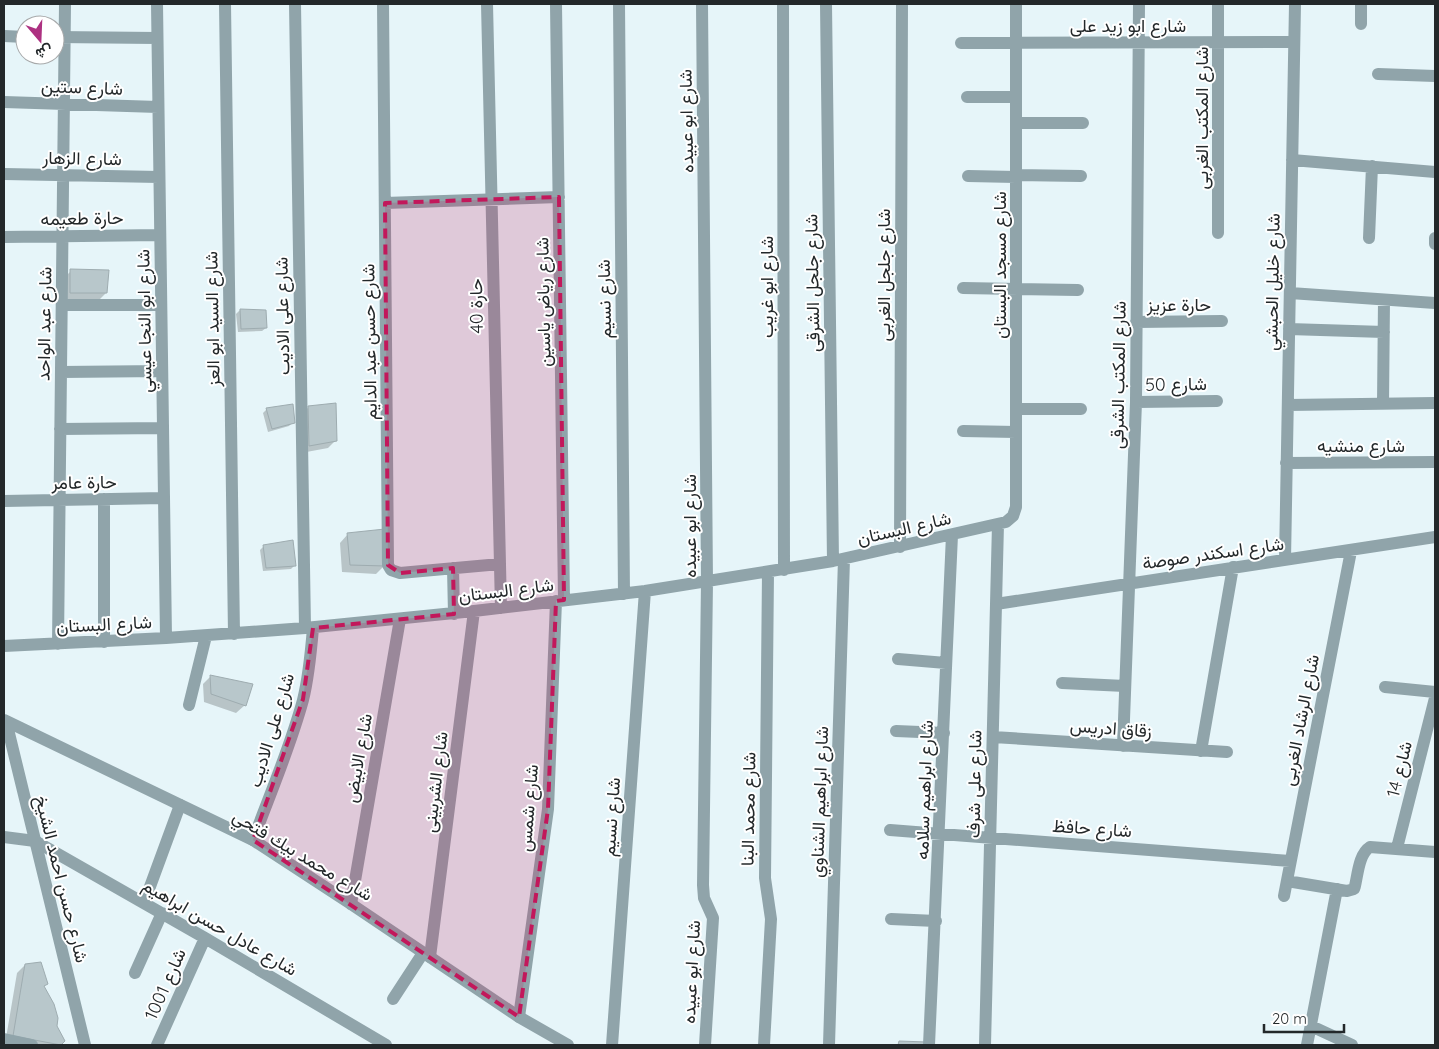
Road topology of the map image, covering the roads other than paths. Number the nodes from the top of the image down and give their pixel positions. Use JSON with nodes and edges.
{"nodes":[{"id":1,"x":157,"y":4,"type":"edge"},
{"id":2,"x":225,"y":4,"type":"edge"},
{"id":3,"x":295,"y":4,"type":"edge"},
{"id":4,"x":383,"y":4,"type":"edge"},
{"id":5,"x":487,"y":4,"type":"edge"},
{"id":6,"x":556,"y":4,"type":"edge"},
{"id":7,"x":619,"y":4,"type":"edge"},
{"id":8,"x":702,"y":4,"type":"edge"},
{"id":9,"x":782,"y":4,"type":"edge"},
{"id":10,"x":826,"y":4,"type":"edge"},
{"id":11,"x":902,"y":4,"type":"edge"},
{"id":12,"x":1016,"y":4,"type":"edge"},
{"id":13,"x":1139,"y":4,"type":"edge"},
{"id":14,"x":1218,"y":4,"type":"edge"},
{"id":15,"x":1295,"y":4,"type":"edge"},
{"id":16,"x":1361,"y":4,"type":"edge"},
{"id":17,"x":1361,"y":24,"type":"dead end"},
{"id":18,"x":65,"y":37,"type":"edge"},
{"id":19,"x":157,"y":38,"type":"junction"},
{"id":20,"x":1016,"y":42,"type":"junction"},
{"id":21,"x":1139,"y":42,"type":"junction"},
{"id":22,"x":1218,"y":42,"type":"junction"},
{"id":23,"x":1294,"y":42,"type":"junction"},
{"id":24,"x":962,"y":43,"type":"dead end"},
{"id":25,"x":62,"y":65,"type":"edge"},
{"id":26,"x":1378,"y":74,"type":"dead end"},
{"id":27,"x":1435,"y":76,"type":"edge"},
{"id":28,"x":967,"y":97,"type":"dead end"},
{"id":29,"x":1016,"y":97,"type":"junction"},
{"id":30,"x":4,"y":102,"type":"edge"},
{"id":31,"x":64,"y":104,"type":"junction"},
{"id":32,"x":158,"y":107,"type":"junction"},
{"id":33,"x":1016,"y":123,"type":"junction"},
{"id":34,"x":1083,"y":123,"type":"dead end"},
{"id":35,"x":1292,"y":160,"type":"junction"},
{"id":36,"x":1372,"y":166,"type":"junction"},
{"id":37,"x":1435,"y":172,"type":"edge"},
{"id":38,"x":4,"y":174,"type":"edge"},
{"id":39,"x":63,"y":175,"type":"junction"},
{"id":40,"x":968,"y":176,"type":"dead end"},
{"id":41,"x":1016,"y":176,"type":"junction"},
{"id":42,"x":1081,"y":176,"type":"dead end"},
{"id":43,"x":159,"y":177,"type":"junction"},
{"id":44,"x":559,"y":197,"type":"junction"},
{"id":45,"x":492,"y":199,"type":"junction"},
{"id":46,"x":385,"y":203,"type":"junction"},
{"id":47,"x":1218,"y":233,"type":"dead end"},
{"id":48,"x":160,"y":235,"type":"junction"},
{"id":49,"x":62,"y":236,"type":"junction"},
{"id":50,"x":4,"y":237,"type":"edge"},
{"id":51,"x":1369,"y":238,"type":"dead end"},
{"id":52,"x":1435,"y":238,"type":"edge"},
{"id":53,"x":1435,"y":244,"type":"edge"},
{"id":54,"x":963,"y":288,"type":"dead end"},
{"id":55,"x":1016,"y":290,"type":"junction"},
{"id":56,"x":1078,"y":290,"type":"dead end"},
{"id":57,"x":1290,"y":293,"type":"junction"},
{"id":58,"x":1384,"y":300,"type":"junction"},
{"id":59,"x":1435,"y":303,"type":"edge"},
{"id":60,"x":62,"y":305,"type":"junction"},
{"id":61,"x":161,"y":305,"type":"junction"},
{"id":62,"x":1222,"y":321,"type":"dead end"},
{"id":63,"x":1136,"y":322,"type":"junction"},
{"id":64,"x":1289,"y":329,"type":"junction"},
{"id":65,"x":1384,"y":332,"type":"junction"},
{"id":66,"x":162,"y":371,"type":"junction"},
{"id":67,"x":61,"y":372,"type":"junction"},
{"id":68,"x":1217,"y":401,"type":"dead end"},
{"id":69,"x":1136,"y":402,"type":"junction"},
{"id":70,"x":1435,"y":403,"type":"edge"},
{"id":71,"x":1382,"y":404,"type":"junction"},
{"id":72,"x":1288,"y":405,"type":"junction"},
{"id":73,"x":1016,"y":409,"type":"junction"},
{"id":74,"x":1081,"y":409,"type":"dead end"},
{"id":75,"x":163,"y":428,"type":"junction"},
{"id":76,"x":60,"y":429,"type":"junction"},
{"id":77,"x":963,"y":431,"type":"dead end"},
{"id":78,"x":1016,"y":432,"type":"junction"},
{"id":79,"x":1435,"y":462,"type":"edge"},
{"id":80,"x":1286,"y":463,"type":"junction"},
{"id":81,"x":164,"y":498,"type":"junction"},
{"id":82,"x":104,"y":499,"type":"junction"},
{"id":83,"x":59,"y":500,"type":"junction"},
{"id":84,"x":4,"y":501,"type":"edge"},
{"id":85,"x":1002,"y":523,"type":"junction"},
{"id":86,"x":952,"y":535,"type":"junction"},
{"id":87,"x":1435,"y":537,"type":"edge"},
{"id":88,"x":900,"y":547,"type":"junction"},
{"id":89,"x":1351,"y":550,"type":"junction"},
{"id":90,"x":838,"y":560,"type":"junction"},
{"id":91,"x":1285,"y":560,"type":"junction"},
{"id":92,"x":500,"y":564,"type":"junction"},
{"id":93,"x":1233,"y":567,"type":"junction"},
{"id":94,"x":453,"y":568,"type":"junction"},
{"id":95,"x":784,"y":570,"type":"junction"},
{"id":96,"x":768,"y":572,"type":"junction"},
{"id":97,"x":708,"y":582,"type":"junction"},
{"id":98,"x":1129,"y":583,"type":"junction"},
{"id":99,"x":645,"y":591,"type":"junction"},
{"id":100,"x":624,"y":594,"type":"junction"},
{"id":101,"x":560,"y":601,"type":"junction"},
{"id":102,"x":996,"y":604,"type":"junction"},
{"id":103,"x":501,"y":608,"type":"junction"},
{"id":104,"x":474,"y":611,"type":"junction"},
{"id":105,"x":454,"y":614,"type":"junction"},
{"id":106,"x":400,"y":619,"type":"junction"},
{"id":107,"x":309,"y":628,"type":"junction"},
{"id":108,"x":234,"y":634,"type":"junction"},
{"id":109,"x":206,"y":636,"type":"junction"},
{"id":110,"x":166,"y":638,"type":"junction"},
{"id":111,"x":104,"y":642,"type":"junction"},
{"id":112,"x":58,"y":644,"type":"junction"},
{"id":113,"x":4,"y":646,"type":"edge"},
{"id":114,"x":898,"y":659,"type":"dead end"},
{"id":115,"x":946,"y":663,"type":"junction"},
{"id":116,"x":1062,"y":683,"type":"dead end"},
{"id":117,"x":1125,"y":686,"type":"junction"},
{"id":118,"x":1385,"y":686,"type":"dead end"},
{"id":119,"x":1435,"y":692,"type":"edge"},
{"id":120,"x":1435,"y":698,"type":"edge"},
{"id":121,"x":189,"y":705,"type":"dead end"},
{"id":122,"x":4,"y":719,"type":"edge"},
{"id":123,"x":896,"y":732,"type":"dead end"},
{"id":124,"x":944,"y":733,"type":"junction"},
{"id":125,"x":993,"y":737,"type":"junction"},
{"id":126,"x":1123,"y":746,"type":"junction"},
{"id":127,"x":1201,"y":751,"type":"junction"},
{"id":128,"x":1227,"y":752,"type":"dead end"},
{"id":129,"x":180,"y":805,"type":"junction"},
{"id":130,"x":890,"y":830,"type":"dead end"},
{"id":131,"x":940,"y":834,"type":"junction"},
{"id":132,"x":4,"y":837,"type":"edge"},
{"id":133,"x":990,"y":838,"type":"junction"},
{"id":134,"x":253,"y":840,"type":"junction"},
{"id":135,"x":35,"y":841,"type":"junction"},
{"id":136,"x":1397,"y":848,"type":"junction"},
{"id":137,"x":1435,"y":852,"type":"edge"},
{"id":138,"x":1290,"y":861,"type":"junction"},
{"id":139,"x":1287,"y":881,"type":"junction"},
{"id":140,"x":1337,"y":889,"type":"junction"},
{"id":141,"x":1284,"y":896,"type":"dead end"},
{"id":142,"x":144,"y":903,"type":"junction"},
{"id":143,"x":351,"y":904,"type":"junction"},
{"id":144,"x":162,"y":913,"type":"junction"},
{"id":145,"x":891,"y":919,"type":"dead end"},
{"id":146,"x":936,"y":921,"type":"junction"},
{"id":147,"x":205,"y":938,"type":"junction"},
{"id":148,"x":427,"y":955,"type":"junction"},
{"id":149,"x":135,"y":973,"type":"dead end"},
{"id":150,"x":393,"y":999,"type":"dead end"},
{"id":151,"x":519,"y":1017,"type":"junction"},
{"id":152,"x":1311,"y":1026,"type":"junction"},
{"id":153,"x":4,"y":1039,"type":"edge"},
{"id":154,"x":32,"y":1045,"type":"edge"},
{"id":155,"x":85,"y":1045,"type":"edge"},
{"id":156,"x":157,"y":1045,"type":"edge"},
{"id":157,"x":386,"y":1045,"type":"edge"},
{"id":158,"x":568,"y":1045,"type":"edge"},
{"id":159,"x":612,"y":1045,"type":"edge"},
{"id":160,"x":705,"y":1045,"type":"edge"},
{"id":161,"x":764,"y":1045,"type":"edge"},
{"id":162,"x":829,"y":1045,"type":"edge"},
{"id":163,"x":930,"y":1045,"type":"edge"},
{"id":164,"x":985,"y":1045,"type":"edge"},
{"id":165,"x":1308,"y":1045,"type":"edge"},
{"id":166,"x":1352,"y":1045,"type":"edge"}],
"edges":[{"from":1,"to":19,"type":"street","name":"شارع ابو النجا عيسي"},
{"from":2,"to":108,"type":"street","name":"شارع السيد ابو العز"},
{"from":3,"to":107,"type":"street","name":"شارع على الاديب"},
{"from":4,"to":46,"type":"street","name":"شارع حسن عبد الدايم"},
{"from":5,"to":45,"type":"street","name":"حارة 40"},
{"from":6,"to":44,"type":"street","name":"شارع رياض ياسين"},
{"from":7,"to":100,"type":"street","name":"شارع نسيم"},
{"from":8,"to":97,"type":"street","name":"شارع ابو عبيده"},
{"from":9,"to":95,"type":"street","name":"شارع ابو غريب"},
{"from":10,"to":90,"type":"street","name":"شارع جلجل الشرقى"},
{"from":11,"to":88,"type":"street","name":"شارع جلجل الغربى"},
{"from":12,"to":20,"type":"street","name":"شارع مسجد البستان"},
{"from":13,"to":21,"type":"street","name":"شارع المكتب الشرقى"},
{"from":14,"to":22,"type":"street","name":"شارع المكتب الغربى"},
{"from":15,"to":23,"type":"street","name":"شارع خليل الحبشي"},
{"from":16,"to":17,"type":"street"},
{"from":18,"to":19,"type":"street"},
{"from":19,"to":32,"type":"street","name":"شارع ابو النجا عيسي"},
{"from":20,"to":21,"type":"street","name":"شارع ابو زيد على"},
{"from":20,"to":24,"type":"street","name":"شارع ابو زيد على"},
{"from":20,"to":29,"type":"street","name":"شارع مسجد البستان"},
{"from":21,"to":22,"type":"street","name":"شارع ابو زيد على"},
{"from":21,"to":63,"type":"street","name":"شارع المكتب الشرقى"},
{"from":22,"to":23,"type":"street","name":"شارع ابو زيد على"},
{"from":22,"to":47,"type":"street","name":"شارع المكتب الغربى"},
{"from":23,"to":35,"type":"street","name":"شارع خليل الحبشي"},
{"from":25,"to":31,"type":"street","name":"شارع عبد الواحد"},
{"from":26,"to":27,"type":"street"},
{"from":28,"to":29,"type":"street"},
{"from":29,"to":33,"type":"street","name":"شارع مسجد البستان"},
{"from":30,"to":31,"type":"street","name":"شارع ستين"},
{"from":31,"to":32,"type":"street","name":"شارع ستين"},
{"from":31,"to":39,"type":"street","name":"شارع عبد الواحد"},
{"from":32,"to":43,"type":"street","name":"شارع ابو النجا عيسي"},
{"from":33,"to":34,"type":"street"},
{"from":33,"to":41,"type":"street","name":"شارع مسجد البستان"},
{"from":35,"to":36,"type":"street"},
{"from":35,"to":57,"type":"street","name":"شارع خليل الحبشي"},
{"from":36,"to":37,"type":"street"},
{"from":36,"to":51,"type":"street"},
{"from":38,"to":39,"type":"street","name":"شارع الزهار"},
{"from":39,"to":43,"type":"street","name":"شارع الزهار"},
{"from":39,"to":49,"type":"street","name":"شارع عبد الواحد"},
{"from":40,"to":41,"type":"street"},
{"from":41,"to":42,"type":"street"},
{"from":41,"to":55,"type":"street","name":"شارع مسجد البستان"},
{"from":43,"to":48,"type":"street","name":"شارع ابو النجا عيسي"},
{"from":44,"to":45,"type":"street"},
{"from":44,"to":101,"type":"street","name":"شارع رياض ياسين"},
{"from":45,"to":46,"type":"street"},
{"from":45,"to":92,"type":"street","name":"حارة 40"},
{"from":46,"to":94,"type":"street","name":"شارع حسن عبد الدايم"},
{"from":48,"to":49,"type":"street","name":"حارة طعيمه"},
{"from":48,"to":61,"type":"street","name":"شارع ابو النجا عيسي"},
{"from":49,"to":50,"type":"street","name":"حارة طعيمه"},
{"from":49,"to":60,"type":"street","name":"شارع عبد الواحد"},
{"from":52,"to":53,"type":"street"},
{"from":54,"to":55,"type":"street"},
{"from":55,"to":56,"type":"street"},
{"from":55,"to":73,"type":"street","name":"شارع مسجد البستان"},
{"from":57,"to":58,"type":"street"},
{"from":57,"to":64,"type":"street","name":"شارع خليل الحبشي"},
{"from":58,"to":59,"type":"street"},
{"from":58,"to":65,"type":"street"},
{"from":60,"to":61,"type":"street"},
{"from":60,"to":67,"type":"street","name":"شارع عبد الواحد"},
{"from":61,"to":66,"type":"street","name":"شارع ابو النجا عيسي"},
{"from":62,"to":63,"type":"street","name":"حارة عزيز"},
{"from":63,"to":69,"type":"street","name":"شارع المكتب الشرقى"},
{"from":64,"to":65,"type":"street"},
{"from":64,"to":72,"type":"street","name":"شارع خليل الحبشي"},
{"from":65,"to":71,"type":"street"},
{"from":66,"to":67,"type":"street"},
{"from":66,"to":75,"type":"street","name":"شارع ابو النجا عيسي"},
{"from":67,"to":76,"type":"street","name":"شارع عبد الواحد"},
{"from":68,"to":69,"type":"street","name":"شارع 50"},
{"from":69,"to":98,"type":"street","name":"شارع المكتب الشرقى"},
{"from":70,"to":71,"type":"street"},
{"from":71,"to":72,"type":"street"},
{"from":72,"to":80,"type":"street","name":"شارع خليل الحبشي"},
{"from":73,"to":74,"type":"street"},
{"from":73,"to":78,"type":"street","name":"شارع مسجد البستان"},
{"from":75,"to":76,"type":"street"},
{"from":75,"to":81,"type":"street","name":"شارع ابو النجا عيسي"},
{"from":76,"to":83,"type":"street","name":"شارع عبد الواحد"},
{"from":77,"to":78,"type":"street"},
{"from":78,"to":85,"type":"street","name":"شارع مسجد البستان"},
{"from":79,"to":80,"type":"street","name":"شارع منشيه"},
{"from":80,"to":91,"type":"street","name":"شارع خليل الحبشي"},
{"from":81,"to":82,"type":"street","name":"حارة عامر"},
{"from":81,"to":110,"type":"street","name":"شارع ابو النجا عيسي"},
{"from":82,"to":83,"type":"street","name":"حارة عامر"},
{"from":82,"to":111,"type":"street"},
{"from":83,"to":84,"type":"street","name":"حارة عامر"},
{"from":83,"to":112,"type":"street","name":"شارع عبد الواحد"},
{"from":85,"to":86,"type":"street","name":"شارع البستان"},
{"from":85,"to":102,"type":"street","name":"شارع على شرف"},
{"from":86,"to":88,"type":"street","name":"شارع البستان"},
{"from":86,"to":115,"type":"street","name":"شارع ابراهيم سلامه"},
{"from":87,"to":89,"type":"street","name":"شارع اسكندر صوصة"},
{"from":88,"to":90,"type":"street","name":"شارع البستان"},
{"from":89,"to":91,"type":"street","name":"شارع اسكندر صوصة"},
{"from":89,"to":138,"type":"street","name":"شارع الرشاد الغربى"},
{"from":90,"to":95,"type":"street","name":"شارع البستان"},
{"from":90,"to":162,"type":"street","name":"شارع ابراهيم الشناوي"},
{"from":91,"to":93,"type":"street","name":"شارع اسكندر صوصة"},
{"from":92,"to":94,"type":"street","name":"شارع حسن عبد الدايم"},
{"from":92,"to":103,"type":"street","name":"حارة 40"},
{"from":93,"to":98,"type":"street","name":"شارع اسكندر صوصة"},
{"from":93,"to":127,"type":"street"},
{"from":94,"to":105,"type":"street"},
{"from":95,"to":96,"type":"street","name":"شارع البستان"},
{"from":96,"to":97,"type":"street","name":"شارع البستان"},
{"from":96,"to":161,"type":"street","name":"شارع محمد البنا"},
{"from":97,"to":99,"type":"street","name":"شارع البستان"},
{"from":97,"to":160,"type":"street","name":"شارع ابو عبيده"},
{"from":98,"to":102,"type":"street","name":"شارع اسكندر صوصة"},
{"from":98,"to":117,"type":"street","name":"شارع المكتب الشرقى"},
{"from":99,"to":100,"type":"street","name":"شارع البستان"},
{"from":99,"to":159,"type":"street","name":"شارع نسيم"},
{"from":100,"to":101,"type":"street","name":"شارع البستان"},
{"from":101,"to":103,"type":"street","name":"شارع البستان"},
{"from":101,"to":151,"type":"street","name":"شارع شمس"},
{"from":102,"to":125,"type":"street","name":"شارع على شرف"},
{"from":103,"to":104,"type":"street","name":"شارع البستان"},
{"from":104,"to":105,"type":"street","name":"شارع البستان"},
{"from":104,"to":148,"type":"street","name":"شارع الشربينى"},
{"from":105,"to":106,"type":"street","name":"شارع البستان"},
{"from":106,"to":107,"type":"street","name":"شارع البستان"},
{"from":106,"to":143,"type":"street","name":"شارع الابيض"},
{"from":107,"to":108,"type":"street","name":"شارع البستان"},
{"from":107,"to":134,"type":"street","name":"شارع على الاديب"},
{"from":108,"to":109,"type":"street","name":"شارع البستان"},
{"from":109,"to":110,"type":"street","name":"شارع البستان"},
{"from":109,"to":121,"type":"street"},
{"from":110,"to":111,"type":"street","name":"شارع البستان"},
{"from":111,"to":112,"type":"street","name":"شارع البستان"},
{"from":112,"to":113,"type":"street","name":"شارع البستان"},
{"from":114,"to":115,"type":"street"},
{"from":115,"to":124,"type":"street","name":"شارع ابراهيم سلامه"},
{"from":116,"to":117,"type":"street"},
{"from":117,"to":126,"type":"street","name":"شارع المكتب الشرقى"},
{"from":118,"to":119,"type":"street"},
{"from":120,"to":136,"type":"street","name":"شارع 14"},
{"from":122,"to":129,"type":"street","name":"شارع محمد بيك فتحي"},
{"from":122,"to":135,"type":"street","name":"شارع حسن احمد الشيخ"},
{"from":123,"to":124,"type":"street"},
{"from":124,"to":131,"type":"street","name":"شارع ابراهيم سلامه"},
{"from":125,"to":126,"type":"street","name":"زقاق ادريس"},
{"from":125,"to":133,"type":"street","name":"شارع على شرف"},
{"from":126,"to":127,"type":"street","name":"زقاق ادريس"},
{"from":127,"to":128,"type":"street","name":"زقاق ادريس"},
{"from":129,"to":134,"type":"street","name":"شارع محمد بيك فتحي"},
{"from":129,"to":142,"type":"street"},
{"from":130,"to":131,"type":"street","name":"شارع حافظ"},
{"from":131,"to":133,"type":"street","name":"شارع حافظ"},
{"from":131,"to":146,"type":"street","name":"شارع ابراهيم سلامه"},
{"from":132,"to":135,"type":"street"},
{"from":133,"to":138,"type":"street","name":"شارع حافظ"},
{"from":133,"to":164,"type":"street","name":"شارع على شرف"},
{"from":134,"to":143,"type":"street","name":"شارع محمد بيك فتحي"},
{"from":135,"to":142,"type":"street","name":"شارع عادل حسن ابراهيم"},
{"from":135,"to":155,"type":"street","name":"شارع حسن احمد الشيخ"},
{"from":136,"to":137,"type":"street"},
{"from":136,"to":140,"type":"street"},
{"from":138,"to":139,"type":"street","name":"شارع الرشاد الغربى"},
{"from":139,"to":140,"type":"street"},
{"from":139,"to":141,"type":"street","name":"شارع الرشاد الغربى"},
{"from":140,"to":152,"type":"street"},
{"from":142,"to":144,"type":"street","name":"شارع عادل حسن ابراهيم"},
{"from":143,"to":148,"type":"street","name":"شارع محمد بيك فتحي"},
{"from":144,"to":147,"type":"street","name":"شارع عادل حسن ابراهيم"},
{"from":144,"to":149,"type":"street"},
{"from":145,"to":146,"type":"street"},
{"from":146,"to":163,"type":"street","name":"شارع ابراهيم سلامه"},
{"from":147,"to":156,"type":"street","name":"شارع 1001"},
{"from":147,"to":157,"type":"street","name":"شارع عادل حسن ابراهيم"},
{"from":148,"to":150,"type":"street"},
{"from":148,"to":151,"type":"street","name":"شارع محمد بيك فتحي"},
{"from":151,"to":158,"type":"street","name":"شارع محمد بيك فتحي"},
{"from":152,"to":165,"type":"street"},
{"from":152,"to":166,"type":"street"},
{"from":153,"to":154,"type":"street"}]}
